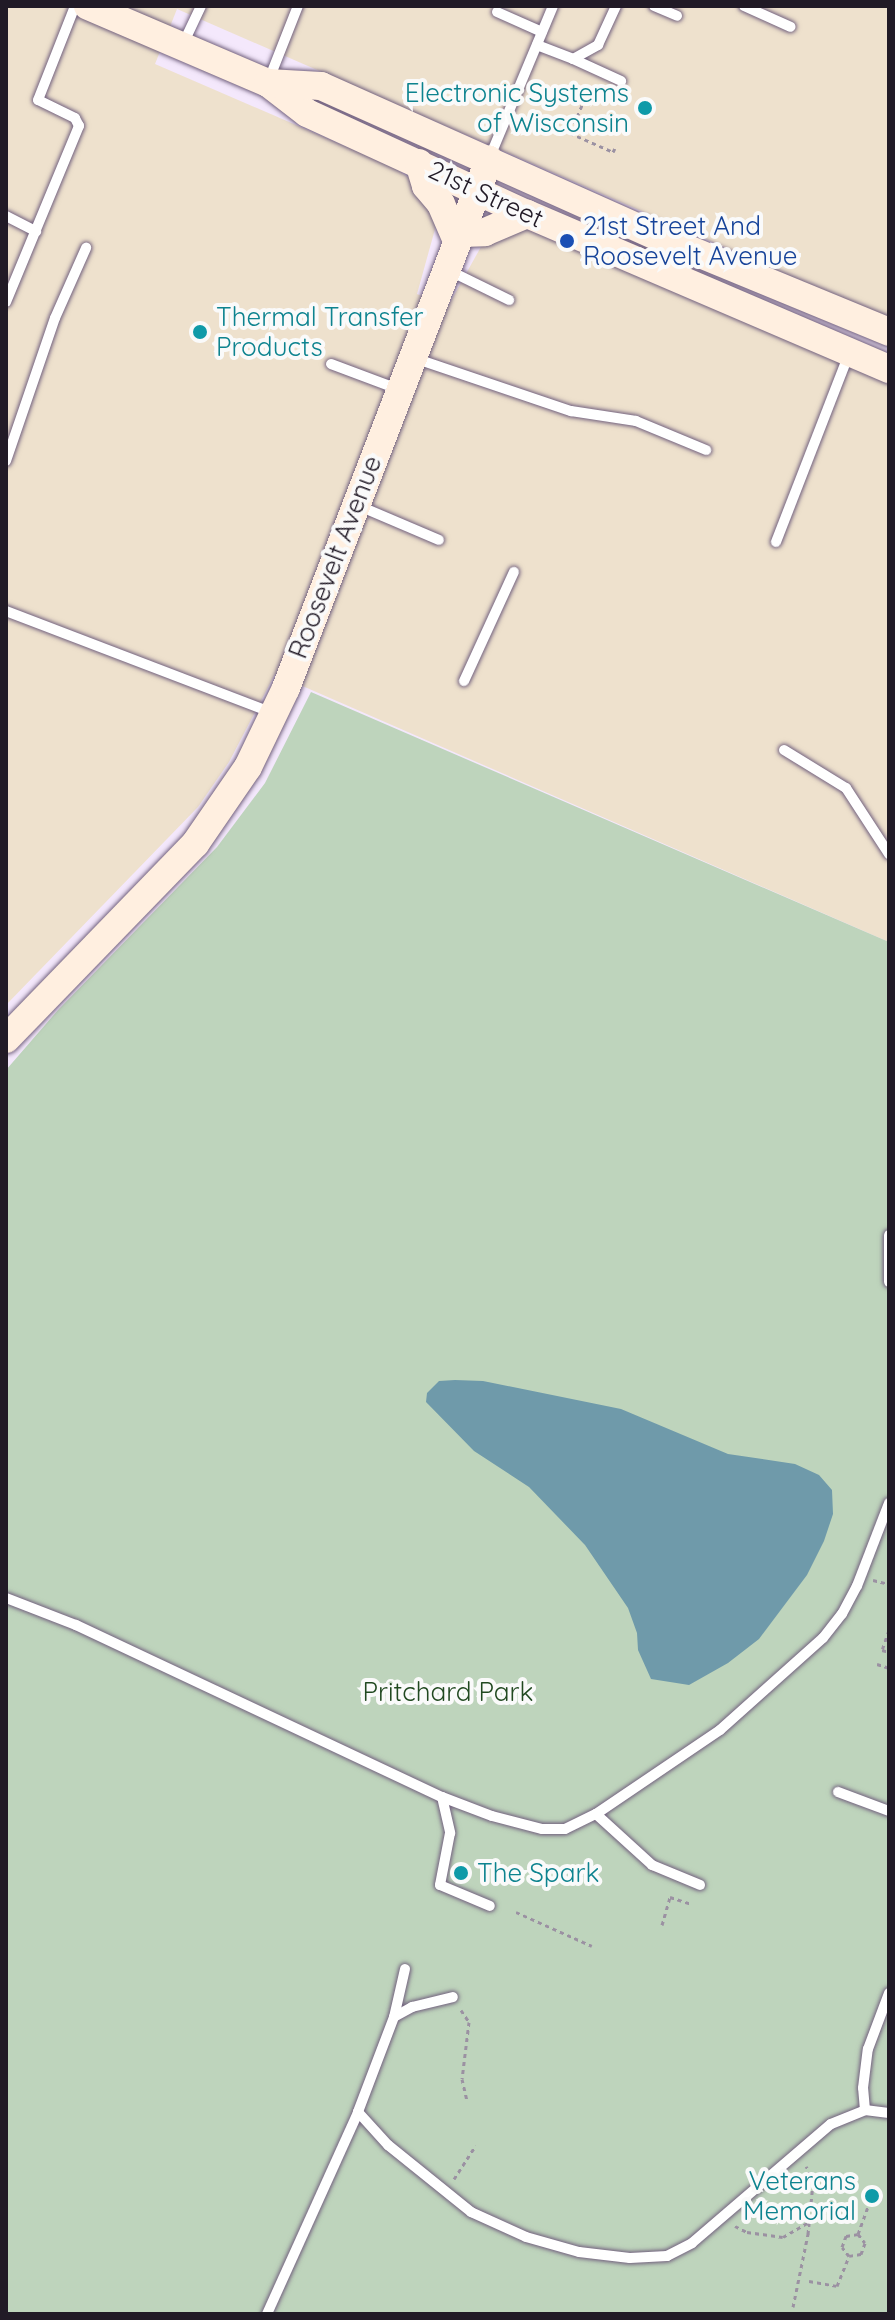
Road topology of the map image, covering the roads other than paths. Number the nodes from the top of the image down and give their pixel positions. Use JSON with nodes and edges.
{"nodes":[{"id":1,"x":75,"y":6,"type":"edge"},
{"id":2,"x":88,"y":6,"type":"edge"},
{"id":3,"x":201,"y":6,"type":"edge"},
{"id":4,"x":298,"y":6,"type":"edge"},
{"id":5,"x":553,"y":6,"type":"edge"},
{"id":6,"x":616,"y":6,"type":"edge"},
{"id":7,"x":654,"y":6,"type":"edge"},
{"id":8,"x":744,"y":6,"type":"edge"},
{"id":9,"x":497,"y":12,"type":"dead end"},
{"id":10,"x":677,"y":16,"type":"dead end"},
{"id":11,"x":791,"y":27,"type":"dead end"},
{"id":12,"x":542,"y":32,"type":"junction"},
{"id":13,"x":537,"y":45,"type":"junction"},
{"id":14,"x":182,"y":46,"type":"junction"},
{"id":15,"x":573,"y":59,"type":"junction"},
{"id":16,"x":621,"y":81,"type":"dead end"},
{"id":17,"x":268,"y":83,"type":"junction"},
{"id":18,"x":489,"y":160,"type":"junction"},
{"id":19,"x":419,"y":163,"type":"junction"},
{"id":20,"x":477,"y":190,"type":"junction"},
{"id":21,"x":527,"y":214,"type":"junction"},
{"id":22,"x":6,"y":216,"type":"edge"},
{"id":23,"x":36,"y":231,"type":"junction"},
{"id":24,"x":459,"y":237,"type":"junction"},
{"id":25,"x":86,"y":248,"type":"dead end"},
{"id":26,"x":447,"y":270,"type":"junction"},
{"id":27,"x":509,"y":300,"type":"dead end"},
{"id":28,"x":6,"y":302,"type":"edge"},
{"id":29,"x":889,"y":332,"type":"edge"},
{"id":30,"x":850,"y":352,"type":"junction"},
{"id":31,"x":412,"y":358,"type":"junction"},
{"id":32,"x":331,"y":364,"type":"dead end"},
{"id":33,"x":889,"y":369,"type":"edge"},
{"id":34,"x":398,"y":389,"type":"junction"},
{"id":35,"x":706,"y":450,"type":"dead end"},
{"id":36,"x":6,"y":461,"type":"edge"},
{"id":37,"x":355,"y":504,"type":"junction"},
{"id":38,"x":439,"y":540,"type":"dead end"},
{"id":39,"x":776,"y":542,"type":"dead end"},
{"id":40,"x":514,"y":572,"type":"dead end"},
{"id":41,"x":6,"y":611,"type":"edge"},
{"id":42,"x":464,"y":681,"type":"dead end"},
{"id":43,"x":275,"y":714,"type":"junction"},
{"id":44,"x":784,"y":750,"type":"dead end"},
{"id":45,"x":889,"y":854,"type":"edge"},
{"id":46,"x":6,"y":1039,"type":"edge"},
{"id":47,"x":889,"y":1235,"type":"edge"},
{"id":48,"x":889,"y":1282,"type":"edge"},
{"id":49,"x":889,"y":1503,"type":"edge"},
{"id":50,"x":6,"y":1598,"type":"edge"},
{"id":51,"x":838,"y":1792,"type":"dead end"},
{"id":52,"x":442,"y":1797,"type":"junction"},
{"id":53,"x":889,"y":1811,"type":"edge"},
{"id":54,"x":596,"y":1814,"type":"junction"},
{"id":55,"x":700,"y":1885,"type":"dead end"},
{"id":56,"x":490,"y":1906,"type":"dead end"},
{"id":57,"x":405,"y":1969,"type":"dead end"},
{"id":58,"x":889,"y":1993,"type":"edge"},
{"id":59,"x":453,"y":1997,"type":"road end"},
{"id":60,"x":394,"y":2017,"type":"junction"},
{"id":61,"x":865,"y":2110,"type":"junction"},
{"id":62,"x":358,"y":2112,"type":"junction"},
{"id":63,"x":889,"y":2113,"type":"edge"},
{"id":64,"x":267,"y":2314,"type":"edge"}],
"edges":[{"from":1,"to":23,"type":"lane"},
{"from":2,"to":14,"type":"street","name":"21st Street"},
{"from":3,"to":14,"type":"lane"},
{"from":4,"to":17,"type":"lane"},
{"from":5,"to":12,"type":"lane","name":"Roosevelt Avenue"},
{"from":6,"to":15,"type":"lane"},
{"from":7,"to":10,"type":"lane"},
{"from":8,"to":11,"type":"lane"},
{"from":9,"to":12,"type":"lane"},
{"from":12,"to":13,"type":"lane","name":"Roosevelt Avenue"},
{"from":13,"to":15,"type":"lane"},
{"from":13,"to":18,"type":"lane","name":"Roosevelt Avenue"},
{"from":14,"to":17,"type":"street","name":"21st Street"},
{"from":15,"to":16,"type":"lane"},
{"from":17,"to":18,"type":"street","name":"21st Street"},
{"from":17,"to":19,"type":"street","name":"21st Street"},
{"from":18,"to":20,"type":"street","name":"Roosevelt Avenue"},
{"from":18,"to":29,"type":"street","name":"21st Street"},
{"from":19,"to":20,"type":"street","name":"21st Street"},
{"from":19,"to":24,"type":"street"},
{"from":20,"to":21,"type":"street","name":"21st Street"},
{"from":20,"to":24,"type":"street","name":"Roosevelt Avenue"},
{"from":21,"to":24,"type":"street"},
{"from":21,"to":30,"type":"street","name":"21st Street"},
{"from":22,"to":23,"type":"lane"},
{"from":23,"to":28,"type":"lane"},
{"from":24,"to":26,"type":"street","name":"Roosevelt Avenue"},
{"from":25,"to":36,"type":"lane"},
{"from":26,"to":27,"type":"lane"},
{"from":26,"to":31,"type":"street","name":"Roosevelt Avenue"},
{"from":30,"to":33,"type":"street","name":"21st Street"},
{"from":30,"to":39,"type":"lane"},
{"from":31,"to":34,"type":"street","name":"Roosevelt Avenue"},
{"from":31,"to":35,"type":"lane"},
{"from":32,"to":34,"type":"lane"},
{"from":34,"to":37,"type":"street","name":"Roosevelt Avenue"},
{"from":37,"to":38,"type":"lane"},
{"from":37,"to":43,"type":"street","name":"Roosevelt Avenue"},
{"from":40,"to":42,"type":"lane"},
{"from":41,"to":43,"type":"lane"},
{"from":43,"to":46,"type":"street","name":"Roosevelt Avenue"},
{"from":44,"to":45,"type":"lane"},
{"from":47,"to":48,"type":"lane"},
{"from":49,"to":54,"type":"lane"},
{"from":50,"to":52,"type":"lane"},
{"from":51,"to":53,"type":"lane"},
{"from":52,"to":54,"type":"lane"},
{"from":52,"to":56,"type":"lane"},
{"from":54,"to":55,"type":"lane"},
{"from":57,"to":60,"type":"lane"},
{"from":58,"to":61,"type":"lane"},
{"from":59,"to":60,"type":"lane"},
{"from":60,"to":62,"type":"lane"},
{"from":61,"to":62,"type":"lane"},
{"from":61,"to":63,"type":"lane"},
{"from":62,"to":64,"type":"lane"}]}
